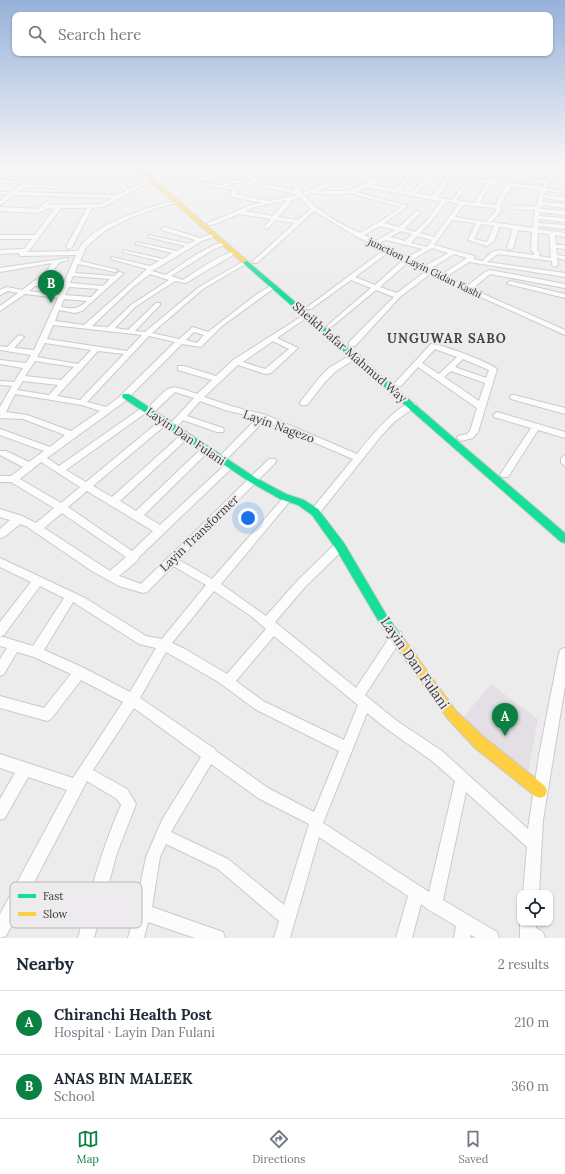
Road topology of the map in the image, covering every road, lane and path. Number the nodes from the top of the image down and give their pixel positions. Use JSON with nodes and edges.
{"nodes":[{"id":1,"x":537,"y":209,"type":"edge"},
{"id":2,"x":15,"y":210,"type":"edge"},
{"id":3,"x":41,"y":210,"type":"edge"},
{"id":4,"x":57,"y":210,"type":"edge"},
{"id":5,"x":89,"y":210,"type":"edge"},
{"id":6,"x":146,"y":210,"type":"edge"},
{"id":7,"x":187,"y":210,"type":"edge"},
{"id":8,"x":194,"y":210,"type":"edge"},
{"id":9,"x":242,"y":210,"type":"edge"},
{"id":10,"x":280,"y":210,"type":"edge"},
{"id":11,"x":313,"y":210,"type":"edge"},
{"id":12,"x":315,"y":210,"type":"edge"},
{"id":13,"x":410,"y":210,"type":"junction"},
{"id":14,"x":437,"y":210,"type":"edge"},
{"id":15,"x":457,"y":210,"type":"edge"},
{"id":16,"x":499,"y":210,"type":"edge"},
{"id":17,"x":542,"y":210,"type":"edge"},
{"id":18,"x":238,"y":211,"type":"junction"},
{"id":19,"x":565,"y":213,"type":"edge"},
{"id":20,"x":433,"y":215,"type":"junction"},
{"id":21,"x":275,"y":217,"type":"junction"},
{"id":22,"x":536,"y":217,"type":"junction"},
{"id":23,"x":452,"y":218,"type":"junction"},
{"id":24,"x":565,"y":220,"type":"edge"},
{"id":25,"x":298,"y":222,"type":"junction"},
{"id":26,"x":479,"y":222,"type":"junction"},
{"id":27,"x":488,"y":223,"type":"junction"},
{"id":28,"x":210,"y":224,"type":"junction"},
{"id":29,"x":380,"y":224,"type":"junction"},
{"id":30,"x":497,"y":224,"type":"junction"},
{"id":31,"x":267,"y":227,"type":"dead end"},
{"id":32,"x":516,"y":227,"type":"junction"},
{"id":33,"x":535,"y":227,"type":"junction"},
{"id":34,"x":565,"y":227,"type":"edge"},
{"id":35,"x":164,"y":229,"type":"dead end"},
{"id":36,"x":399,"y":230,"type":"junction"},
{"id":37,"x":552,"y":233,"type":"junction"},
{"id":38,"x":416,"y":234,"type":"junction"},
{"id":39,"x":215,"y":235,"type":"junction"},
{"id":40,"x":565,"y":235,"type":"edge"},
{"id":41,"x":150,"y":236,"type":"dead end"},
{"id":42,"x":359,"y":236,"type":"junction"},
{"id":43,"x":0,"y":237,"type":"edge"},
{"id":44,"x":36,"y":237,"type":"junction"},
{"id":45,"x":386,"y":238,"type":"junction"},
{"id":46,"x":436,"y":239,"type":"junction"},
{"id":47,"x":200,"y":240,"type":"junction"},
{"id":48,"x":225,"y":243,"type":"junction"},
{"id":49,"x":407,"y":243,"type":"junction"},
{"id":50,"x":138,"y":244,"type":"dead end"},
{"id":51,"x":375,"y":244,"type":"junction"},
{"id":52,"x":190,"y":246,"type":"junction"},
{"id":53,"x":553,"y":246,"type":"junction"},
{"id":54,"x":69,"y":247,"type":"dead end"},
{"id":55,"x":565,"y":247,"type":"edge"},
{"id":56,"x":429,"y":248,"type":"junction"},
{"id":57,"x":510,"y":248,"type":"dead end"},
{"id":58,"x":388,"y":250,"type":"junction"},
{"id":59,"x":125,"y":251,"type":"dead end"},
{"id":60,"x":0,"y":252,"type":"edge"},
{"id":61,"x":235,"y":252,"type":"junction"},
{"id":62,"x":453,"y":252,"type":"junction"},
{"id":63,"x":178,"y":253,"type":"junction"},
{"id":64,"x":0,"y":258,"type":"edge"},
{"id":65,"x":77,"y":258,"type":"junction"},
{"id":66,"x":113,"y":258,"type":"dead end"},
{"id":67,"x":536,"y":258,"type":"junction"},
{"id":68,"x":554,"y":258,"type":"junction"},
{"id":69,"x":565,"y":258,"type":"edge"},
{"id":70,"x":58,"y":260,"type":"junction"},
{"id":71,"x":407,"y":260,"type":"junction"},
{"id":72,"x":469,"y":260,"type":"junction"},
{"id":73,"x":164,"y":261,"type":"junction"},
{"id":74,"x":251,"y":262,"type":"junction"},
{"id":75,"x":483,"y":263,"type":"junction"},
{"id":76,"x":2,"y":270,"type":"edge"},
{"id":77,"x":151,"y":270,"type":"junction"},
{"id":78,"x":428,"y":270,"type":"junction"},
{"id":79,"x":525,"y":270,"type":"junction"},
{"id":80,"x":71,"y":274,"type":"junction"},
{"id":81,"x":556,"y":274,"type":"junction"},
{"id":82,"x":565,"y":275,"type":"edge"},
{"id":83,"x":166,"y":277,"type":"junction"},
{"id":84,"x":442,"y":277,"type":"junction"},
{"id":85,"x":115,"y":278,"type":"junction"},
{"id":86,"x":352,"y":278,"type":"junction"},
{"id":87,"x":522,"y":278,"type":"junction"},
{"id":88,"x":174,"y":279,"type":"junction"},
{"id":89,"x":510,"y":283,"type":"dead end"},
{"id":90,"x":36,"y":284,"type":"junction"},
{"id":91,"x":66,"y":286,"type":"junction"},
{"id":92,"x":274,"y":286,"type":"junction"},
{"id":93,"x":377,"y":286,"type":"junction"},
{"id":94,"x":565,"y":286,"type":"edge"},
{"id":95,"x":104,"y":288,"type":"junction"},
{"id":96,"x":468,"y":289,"type":"junction"},
{"id":97,"x":24,"y":292,"type":"junction"},
{"id":98,"x":0,"y":293,"type":"edge"},
{"id":99,"x":398,"y":296,"type":"junction"},
{"id":100,"x":565,"y":296,"type":"edge"},
{"id":101,"x":62,"y":297,"type":"junction"},
{"id":102,"x":146,"y":297,"type":"junction"},
{"id":103,"x":91,"y":299,"type":"junction"},
{"id":104,"x":158,"y":304,"type":"junction"},
{"id":105,"x":57,"y":308,"type":"junction"},
{"id":106,"x":0,"y":309,"type":"edge"},
{"id":107,"x":308,"y":312,"type":"junction"},
{"id":108,"x":174,"y":313,"type":"junction"},
{"id":109,"x":51,"y":323,"type":"junction"},
{"id":110,"x":86,"y":326,"type":"junction"},
{"id":111,"x":330,"y":326,"type":"junction"},
{"id":112,"x":110,"y":329,"type":"junction"},
{"id":113,"x":131,"y":331,"type":"junction"},
{"id":114,"x":565,"y":333,"type":"edge"},
{"id":115,"x":147,"y":334,"type":"junction"},
{"id":116,"x":210,"y":335,"type":"junction"},
{"id":117,"x":20,"y":337,"type":"dead end"},
{"id":118,"x":271,"y":338,"type":"junction"},
{"id":119,"x":43,"y":341,"type":"junction"},
{"id":120,"x":179,"y":342,"type":"junction"},
{"id":121,"x":352,"y":344,"type":"junction"},
{"id":122,"x":0,"y":348,"type":"edge"},
{"id":123,"x":97,"y":348,"type":"junction"},
{"id":124,"x":9,"y":349,"type":"junction"},
{"id":125,"x":129,"y":354,"type":"junction"},
{"id":126,"x":35,"y":356,"type":"junction"},
{"id":127,"x":356,"y":356,"type":"junction"},
{"id":128,"x":462,"y":356,"type":"junction"},
{"id":129,"x":0,"y":362,"type":"edge"},
{"id":130,"x":236,"y":362,"type":"junction"},
{"id":131,"x":418,"y":363,"type":"junction"},
{"id":132,"x":28,"y":366,"type":"junction"},
{"id":133,"x":79,"y":366,"type":"junction"},
{"id":134,"x":181,"y":368,"type":"dead end"},
{"id":135,"x":450,"y":368,"type":"junction"},
{"id":136,"x":439,"y":378,"type":"junction"},
{"id":137,"x":217,"y":380,"type":"junction"},
{"id":138,"x":63,"y":382,"type":"junction"},
{"id":139,"x":489,"y":382,"type":"junction"},
{"id":140,"x":0,"y":383,"type":"edge"},
{"id":141,"x":17,"y":384,"type":"junction"},
{"id":142,"x":398,"y":384,"type":"junction"},
{"id":143,"x":126,"y":396,"type":"junction"},
{"id":144,"x":514,"y":397,"type":"dead end"},
{"id":145,"x":51,"y":398,"type":"junction"},
{"id":146,"x":198,"y":398,"type":"junction"},
{"id":147,"x":82,"y":403,"type":"junction"},
{"id":148,"x":304,"y":403,"type":"dead end"},
{"id":149,"x":412,"y":406,"type":"junction"},
{"id":150,"x":482,"y":407,"type":"junction"},
{"id":151,"x":108,"y":410,"type":"junction"},
{"id":152,"x":148,"y":410,"type":"junction"},
{"id":153,"x":565,"y":411,"type":"edge"},
{"id":154,"x":1,"y":412,"type":"edge"},
{"id":155,"x":497,"y":415,"type":"dead end"},
{"id":156,"x":181,"y":417,"type":"junction"},
{"id":157,"x":263,"y":417,"type":"junction"},
{"id":158,"x":165,"y":421,"type":"junction"},
{"id":159,"x":173,"y":426,"type":"junction"},
{"id":160,"x":536,"y":426,"type":"junction"},
{"id":161,"x":220,"y":430,"type":"dead end"},
{"id":162,"x":0,"y":432,"type":"edge"},
{"id":163,"x":72,"y":434,"type":"junction"},
{"id":164,"x":565,"y":435,"type":"edge"},
{"id":165,"x":185,"y":436,"type":"junction"},
{"id":166,"x":461,"y":438,"type":"junction"},
{"id":167,"x":50,"y":450,"type":"junction"},
{"id":168,"x":205,"y":450,"type":"junction"},
{"id":169,"x":3,"y":453,"type":"dead end"},
{"id":170,"x":40,"y":458,"type":"junction"},
{"id":171,"x":359,"y":458,"type":"junction"},
{"id":172,"x":565,"y":458,"type":"edge"},
{"id":173,"x":221,"y":460,"type":"junction"},
{"id":174,"x":272,"y":461,"type":"dead end"},
{"id":175,"x":565,"y":463,"type":"edge"},
{"id":176,"x":230,"y":465,"type":"junction"},
{"id":177,"x":28,"y":466,"type":"junction"},
{"id":178,"x":61,"y":469,"type":"junction"},
{"id":179,"x":504,"y":475,"type":"junction"},
{"id":180,"x":0,"y":479,"type":"edge"},
{"id":181,"x":13,"y":479,"type":"junction"},
{"id":182,"x":253,"y":480,"type":"junction"},
{"id":183,"x":86,"y":487,"type":"junction"},
{"id":184,"x":287,"y":499,"type":"junction"},
{"id":185,"x":114,"y":501,"type":"junction"},
{"id":186,"x":62,"y":508,"type":"junction"},
{"id":187,"x":315,"y":512,"type":"junction"},
{"id":188,"x":0,"y":513,"type":"edge"},
{"id":189,"x":138,"y":515,"type":"junction"},
{"id":190,"x":19,"y":519,"type":"junction"},
{"id":191,"x":37,"y":528,"type":"junction"},
{"id":192,"x":565,"y":529,"type":"edge"},
{"id":193,"x":161,"y":531,"type":"junction"},
{"id":194,"x":0,"y":534,"type":"edge"},
{"id":195,"x":565,"y":539,"type":"edge"},
{"id":196,"x":340,"y":546,"type":"junction"},
{"id":197,"x":134,"y":557,"type":"junction"},
{"id":198,"x":171,"y":560,"type":"junction"},
{"id":199,"x":1,"y":564,"type":"edge"},
{"id":200,"x":112,"y":576,"type":"junction"},
{"id":201,"x":38,"y":581,"type":"junction"},
{"id":202,"x":214,"y":584,"type":"junction"},
{"id":203,"x":71,"y":597,"type":"junction"},
{"id":204,"x":270,"y":626,"type":"junction"},
{"id":205,"x":0,"y":631,"type":"edge"},
{"id":206,"x":397,"y":636,"type":"junction"},
{"id":207,"x":0,"y":641,"type":"edge"},
{"id":208,"x":15,"y":645,"type":"junction"},
{"id":209,"x":164,"y":645,"type":"junction"},
{"id":210,"x":36,"y":652,"type":"junction"},
{"id":211,"x":565,"y":653,"type":"edge"},
{"id":212,"x":0,"y":670,"type":"edge"},
{"id":213,"x":80,"y":672,"type":"junction"},
{"id":214,"x":228,"y":682,"type":"junction"},
{"id":215,"x":132,"y":700,"type":"junction"},
{"id":216,"x":361,"y":700,"type":"junction"},
{"id":217,"x":0,"y":702,"type":"edge"},
{"id":218,"x":347,"y":748,"type":"junction"},
{"id":219,"x":210,"y":754,"type":"junction"},
{"id":220,"x":0,"y":761,"type":"edge"},
{"id":221,"x":25,"y":769,"type":"junction"},
{"id":222,"x":84,"y":772,"type":"junction"},
{"id":223,"x":462,"y":780,"type":"junction"},
{"id":224,"x":76,"y":786,"type":"junction"},
{"id":225,"x":540,"y":791,"type":"junction"},
{"id":226,"x":0,"y":813,"type":"edge"},
{"id":227,"x":317,"y":824,"type":"junction"},
{"id":228,"x":163,"y":835,"type":"junction"},
{"id":229,"x":535,"y":845,"type":"junction"},
{"id":230,"x":25,"y":882,"type":"edge"},
{"id":231,"x":101,"y":882,"type":"edge"},
{"id":232,"x":531,"y":890,"type":"edge"},
{"id":233,"x":417,"y":892,"type":"junction"},
{"id":234,"x":434,"y":905,"type":"junction"},
{"id":235,"x":10,"y":911,"type":"edge"},
{"id":236,"x":143,"y":912,"type":"junction"},
{"id":237,"x":142,"y":916,"type":"edge"},
{"id":238,"x":288,"y":918,"type":"junction"},
{"id":239,"x":89,"y":928,"type":"edge"},
{"id":240,"x":139,"y":928,"type":"edge"},
{"id":241,"x":0,"y":930,"type":"edge"},
{"id":242,"x":463,"y":931,"type":"edge"},
{"id":243,"x":86,"y":938,"type":"edge"},
{"id":244,"x":136,"y":938,"type":"edge"},
{"id":245,"x":217,"y":938,"type":"edge"},
{"id":246,"x":282,"y":938,"type":"edge"},
{"id":247,"x":404,"y":938,"type":"edge"},
{"id":248,"x":491,"y":938,"type":"edge"}],
"edges":[{"from":1,"to":22,"type":"street"},
{"from":2,"to":3,"type":"street"},
{"from":4,"to":44,"type":"street"},
{"from":5,"to":54,"type":"street"},
{"from":6,"to":65,"type":"street"},
{"from":7,"to":39,"type":"main road","name":"Sheikh Jafar Mahmud Way"},
{"from":8,"to":28,"type":"main road","name":"Sheikh Jafar Mahmud Way"},
{"from":9,"to":18,"type":"street"},
{"from":10,"to":21,"type":"street"},
{"from":11,"to":25,"type":"street"},
{"from":12,"to":42,"type":"street","name":"junction Layin Gidan Kashi"},
{"from":13,"to":20,"type":"street"},
{"from":13,"to":29,"type":"street"},
{"from":13,"to":36,"type":"street"},
{"from":14,"to":20,"type":"street"},
{"from":15,"to":23,"type":"street"},
{"from":16,"to":27,"type":"street"},
{"from":17,"to":19,"type":"street"},
{"from":18,"to":21,"type":"street"},
{"from":18,"to":28,"type":"street"},
{"from":20,"to":38,"type":"street"},
{"from":21,"to":25,"type":"street"},
{"from":21,"to":31,"type":"street"},
{"from":22,"to":24,"type":"street"},
{"from":22,"to":33,"type":"street"},
{"from":23,"to":26,"type":"street"},
{"from":23,"to":46,"type":"street"},
{"from":25,"to":74,"type":"street"},
{"from":26,"to":27,"type":"street"},
{"from":26,"to":30,"type":"street"},
{"from":27,"to":30,"type":"street"},
{"from":28,"to":74,"type":"main road","name":"Sheikh Jafar Mahmud Way"},
{"from":29,"to":36,"type":"street"},
{"from":29,"to":42,"type":"street"},
{"from":30,"to":32,"type":"street"},
{"from":32,"to":33,"type":"street"},
{"from":32,"to":57,"type":"street"},
{"from":33,"to":34,"type":"street"},
{"from":33,"to":37,"type":"street"},
{"from":33,"to":67,"type":"street"},
{"from":35,"to":47,"type":"street"},
{"from":36,"to":38,"type":"street"},
{"from":36,"to":45,"type":"street"},
{"from":37,"to":40,"type":"street"},
{"from":37,"to":53,"type":"street"},
{"from":38,"to":46,"type":"street"},
{"from":38,"to":49,"type":"street"},
{"from":39,"to":47,"type":"street"},
{"from":39,"to":48,"type":"main road","name":"Sheikh Jafar Mahmud Way"},
{"from":41,"to":52,"type":"street"},
{"from":42,"to":51,"type":"street","name":"junction Layin Gidan Kashi"},
{"from":43,"to":44,"type":"street"},
{"from":44,"to":60,"type":"street"},
{"from":45,"to":49,"type":"street"},
{"from":45,"to":51,"type":"street"},
{"from":46,"to":56,"type":"street"},
{"from":47,"to":52,"type":"street"},
{"from":48,"to":61,"type":"main road","name":"Sheikh Jafar Mahmud Way"},
{"from":48,"to":83,"type":"street"},
{"from":49,"to":56,"type":"street"},
{"from":50,"to":63,"type":"street"},
{"from":51,"to":58,"type":"street","name":"junction Layin Gidan Kashi"},
{"from":52,"to":63,"type":"street"},
{"from":53,"to":55,"type":"street"},
{"from":53,"to":68,"type":"street"},
{"from":56,"to":62,"type":"street"},
{"from":56,"to":71,"type":"street"},
{"from":58,"to":71,"type":"street","name":"junction Layin Gidan Kashi"},
{"from":58,"to":86,"type":"street"},
{"from":59,"to":73,"type":"street"},
{"from":61,"to":74,"type":"main road","name":"Sheikh Jafar Mahmud Way"},
{"from":61,"to":88,"type":"street"},
{"from":62,"to":72,"type":"street"},
{"from":62,"to":78,"type":"street"},
{"from":63,"to":73,"type":"street"},
{"from":64,"to":65,"type":"street"},
{"from":65,"to":70,"type":"street"},
{"from":65,"to":80,"type":"street"},
{"from":65,"to":85,"type":"street"},
{"from":66,"to":77,"type":"street"},
{"from":67,"to":68,"type":"street"},
{"from":67,"to":75,"type":"street"},
{"from":68,"to":69,"type":"street"},
{"from":68,"to":81,"type":"street"},
{"from":70,"to":76,"type":"street"},
{"from":70,"to":90,"type":"street"},
{"from":71,"to":78,"type":"street","name":"junction Layin Gidan Kashi"},
{"from":71,"to":93,"type":"street"},
{"from":72,"to":75,"type":"street"},
{"from":72,"to":84,"type":"street"},
{"from":73,"to":77,"type":"street"},
{"from":74,"to":92,"type":"main road","name":"Sheikh Jafar Mahmud Way"},
{"from":74,"to":107,"type":"main road","name":"Sheikh Jafar Mahmud Way"},
{"from":74,"to":108,"type":"street"},
{"from":75,"to":79,"type":"street"},
{"from":77,"to":83,"type":"street"},
{"from":77,"to":110,"type":"street"},
{"from":78,"to":84,"type":"street","name":"junction Layin Gidan Kashi"},
{"from":78,"to":99,"type":"street"},
{"from":79,"to":81,"type":"street"},
{"from":79,"to":87,"type":"street"},
{"from":80,"to":85,"type":"street"},
{"from":80,"to":91,"type":"street"},
{"from":81,"to":82,"type":"street"},
{"from":83,"to":88,"type":"street"},
{"from":84,"to":96,"type":"street","name":"junction Layin Gidan Kashi"},
{"from":85,"to":95,"type":"street"},
{"from":86,"to":93,"type":"street"},
{"from":86,"to":107,"type":"street"},
{"from":87,"to":94,"type":"street"},
{"from":87,"to":96,"type":"street"},
{"from":88,"to":102,"type":"street"},
{"from":89,"to":100,"type":"street"},
{"from":90,"to":91,"type":"street"},
{"from":90,"to":97,"type":"street"},
{"from":91,"to":95,"type":"street"},
{"from":91,"to":101,"type":"street"},
{"from":92,"to":107,"type":"main road","name":"Sheikh Jafar Mahmud Way"},
{"from":92,"to":116,"type":"street"},
{"from":93,"to":99,"type":"street"},
{"from":93,"to":111,"type":"street"},
{"from":95,"to":103,"type":"street"},
{"from":96,"to":114,"type":"street","name":"junction Layin Gidan Kashi"},
{"from":97,"to":98,"type":"street"},
{"from":97,"to":101,"type":"street"},
{"from":97,"to":106,"type":"street"},
{"from":99,"to":121,"type":"street"},
{"from":101,"to":103,"type":"street"},
{"from":101,"to":105,"type":"street"},
{"from":102,"to":104,"type":"street"},
{"from":102,"to":112,"type":"street"},
{"from":103,"to":105,"type":"street"},
{"from":104,"to":108,"type":"street"},
{"from":104,"to":113,"type":"street"},
{"from":105,"to":109,"type":"street"},
{"from":107,"to":111,"type":"main road","name":"Sheikh Jafar Mahmud Way"},
{"from":107,"to":118,"type":"street"},
{"from":107,"to":127,"type":"main road","name":"Sheikh Jafar Mahmud Way"},
{"from":108,"to":115,"type":"street"},
{"from":109,"to":110,"type":"street"},
{"from":109,"to":119,"type":"street"},
{"from":110,"to":112,"type":"street"},
{"from":111,"to":121,"type":"main road","name":"Sheikh Jafar Mahmud Way"},
{"from":112,"to":113,"type":"street"},
{"from":113,"to":115,"type":"street"},
{"from":115,"to":120,"type":"street"},
{"from":115,"to":125,"type":"street"},
{"from":116,"to":120,"type":"street"},
{"from":116,"to":120,"type":"street"},
{"from":117,"to":124,"type":"street"},
{"from":118,"to":130,"type":"street"},
{"from":118,"to":130,"type":"street"},
{"from":119,"to":123,"type":"street"},
{"from":119,"to":126,"type":"street"},
{"from":120,"to":143,"type":"street"},
{"from":121,"to":142,"type":"main road","name":"Sheikh Jafar Mahmud Way"},
{"from":122,"to":124,"type":"street"},
{"from":123,"to":125,"type":"street"},
{"from":123,"to":133,"type":"street"},
{"from":124,"to":126,"type":"street"},
{"from":125,"to":147,"type":"street"},
{"from":126,"to":132,"type":"street"},
{"from":126,"to":133,"type":"street"},
{"from":127,"to":148,"type":"street"},
{"from":127,"to":149,"type":"main road","name":"Sheikh Jafar Mahmud Way"},
{"from":128,"to":131,"type":"street"},
{"from":128,"to":135,"type":"street"},
{"from":128,"to":139,"type":"street"},
{"from":129,"to":132,"type":"street"},
{"from":130,"to":137,"type":"street"},
{"from":131,"to":136,"type":"street"},
{"from":131,"to":142,"type":"street"},
{"from":132,"to":141,"type":"street"},
{"from":133,"to":138,"type":"street"},
{"from":134,"to":137,"type":"street"},
{"from":135,"to":136,"type":"street"},
{"from":135,"to":139,"type":"street"},
{"from":136,"to":150,"type":"street"},
{"from":137,"to":146,"type":"street"},
{"from":138,"to":141,"type":"street"},
{"from":138,"to":145,"type":"street"},
{"from":139,"to":150,"type":"street"},
{"from":140,"to":141,"type":"street"},
{"from":141,"to":145,"type":"street"},
{"from":141,"to":154,"type":"street"},
{"from":142,"to":166,"type":"main road","name":"Sheikh Jafar Mahmud Way"},
{"from":143,"to":151,"type":"street"},
{"from":143,"to":152,"type":"main road","name":"Layin Dan Fulani"},
{"from":144,"to":153,"type":"street"},
{"from":145,"to":147,"type":"street"},
{"from":146,"to":152,"type":"street","name":"Layin Nagezo"},
{"from":146,"to":156,"type":"street"},
{"from":146,"to":157,"type":"street","name":"Layin Nagezo"},
{"from":147,"to":151,"type":"street"},
{"from":149,"to":171,"type":"street"},
{"from":149,"to":195,"type":"main road","name":"Sheikh Jafar Mahmud Way"},
{"from":150,"to":166,"type":"street"},
{"from":151,"to":163,"type":"street"},
{"from":152,"to":158,"type":"main road","name":"Layin Dan Fulani"},
{"from":152,"to":178,"type":"street"},
{"from":154,"to":163,"type":"street"},
{"from":155,"to":160,"type":"street"},
{"from":156,"to":159,"type":"street"},
{"from":156,"to":161,"type":"street"},
{"from":157,"to":171,"type":"street","name":"Layin Nagezo"},
{"from":157,"to":173,"type":"street"},
{"from":158,"to":159,"type":"main road","name":"Layin Dan Fulani"},
{"from":158,"to":183,"type":"street"},
{"from":159,"to":165,"type":"main road","name":"Layin Dan Fulani"},
{"from":160,"to":164,"type":"street"},
{"from":160,"to":179,"type":"street"},
{"from":162,"to":167,"type":"street"},
{"from":163,"to":167,"type":"street"},
{"from":165,"to":168,"type":"main road","name":"Layin Dan Fulani"},
{"from":165,"to":185,"type":"street"},
{"from":166,"to":179,"type":"main road","name":"Sheikh Jafar Mahmud Way"},
{"from":167,"to":170,"type":"street"},
{"from":168,"to":173,"type":"main road","name":"Layin Dan Fulani"},
{"from":168,"to":189,"type":"street"},
{"from":169,"to":177,"type":"street"},
{"from":170,"to":177,"type":"street"},
{"from":170,"to":178,"type":"street"},
{"from":171,"to":187,"type":"street"},
{"from":172,"to":175,"type":"street"},
{"from":173,"to":176,"type":"main road","name":"Layin Dan Fulani"},
{"from":174,"to":182,"type":"street","name":"Layin Transformer"},
{"from":176,"to":182,"type":"main road","name":"Layin Dan Fulani"},
{"from":176,"to":193,"type":"street"},
{"from":177,"to":181,"type":"street"},
{"from":178,"to":183,"type":"street"},
{"from":179,"to":192,"type":"main road","name":"Sheikh Jafar Mahmud Way"},
{"from":180,"to":181,"type":"street"},
{"from":181,"to":186,"type":"street"},
{"from":182,"to":184,"type":"main road","name":"Layin Dan Fulani"},
{"from":182,"to":198,"type":"street","name":"Layin Transformer"},
{"from":183,"to":185,"type":"street"},
{"from":183,"to":186,"type":"street"},
{"from":184,"to":187,"type":"main road","name":"Layin Dan Fulani"},
{"from":184,"to":202,"type":"street"},
{"from":185,"to":189,"type":"street"},
{"from":186,"to":191,"type":"street"},
{"from":186,"to":197,"type":"street"},
{"from":187,"to":196,"type":"main road","name":"Layin Dan Fulani"},
{"from":188,"to":190,"type":"street"},
{"from":189,"to":193,"type":"street"},
{"from":190,"to":191,"type":"street"},
{"from":190,"to":194,"type":"street"},
{"from":191,"to":200,"type":"street"},
{"from":193,"to":197,"type":"street"},
{"from":196,"to":204,"type":"street"},
{"from":196,"to":206,"type":"main road","name":"Layin Dan Fulani"},
{"from":197,"to":200,"type":"street"},
{"from":198,"to":200,"type":"street","name":"Layin Transformer"},
{"from":198,"to":202,"type":"street"},
{"from":199,"to":201,"type":"street"},
{"from":201,"to":203,"type":"street"},
{"from":201,"to":205,"type":"street"},
{"from":202,"to":204,"type":"street"},
{"from":202,"to":209,"type":"street"},
{"from":203,"to":209,"type":"street"},
{"from":203,"to":210,"type":"street"},
{"from":204,"to":214,"type":"street"},
{"from":204,"to":216,"type":"street"},
{"from":206,"to":216,"type":"street"},
{"from":206,"to":225,"type":"main road","name":"Layin Dan Fulani"},
{"from":207,"to":208,"type":"street"},
{"from":208,"to":210,"type":"street"},
{"from":208,"to":212,"type":"street"},
{"from":209,"to":214,"type":"street"},
{"from":209,"to":215,"type":"street"},
{"from":210,"to":213,"type":"street"},
{"from":211,"to":225,"type":"street"},
{"from":213,"to":215,"type":"street"},
{"from":213,"to":217,"type":"street"},
{"from":214,"to":218,"type":"street"},
{"from":215,"to":219,"type":"street"},
{"from":215,"to":222,"type":"street"},
{"from":216,"to":218,"type":"street"},
{"from":216,"to":223,"type":"street"},
{"from":218,"to":227,"type":"street"},
{"from":219,"to":227,"type":"street"},
{"from":219,"to":228,"type":"street"},
{"from":220,"to":221,"type":"street"},
{"from":221,"to":224,"type":"street"},
{"from":221,"to":226,"type":"street"},
{"from":222,"to":224,"type":"street"},
{"from":222,"to":231,"type":"street"},
{"from":223,"to":229,"type":"street"},
{"from":223,"to":234,"type":"street"},
{"from":224,"to":230,"type":"street"},
{"from":225,"to":229,"type":"street"},
{"from":227,"to":233,"type":"street"},
{"from":227,"to":238,"type":"street"},
{"from":228,"to":236,"type":"street"},
{"from":228,"to":238,"type":"street"},
{"from":229,"to":232,"type":"street"},
{"from":233,"to":234,"type":"street"},
{"from":233,"to":247,"type":"street"},
{"from":234,"to":242,"type":"street"},
{"from":235,"to":241,"type":"street"},
{"from":236,"to":237,"type":"street"},
{"from":236,"to":245,"type":"street"},
{"from":238,"to":246,"type":"street"},
{"from":239,"to":243,"type":"street"},
{"from":240,"to":244,"type":"street"},
{"from":242,"to":248,"type":"street"}]}
